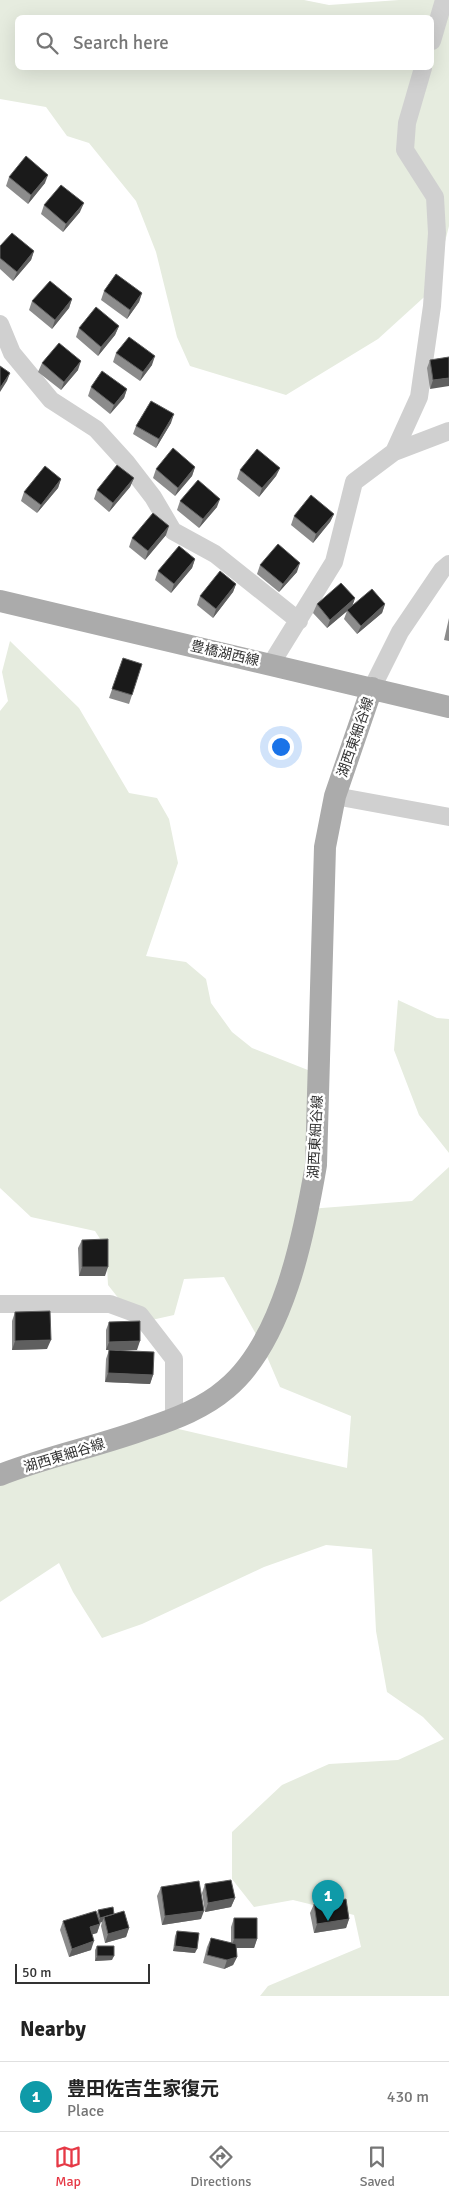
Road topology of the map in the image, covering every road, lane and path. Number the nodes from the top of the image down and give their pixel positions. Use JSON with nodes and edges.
{"nodes":[{"id":1,"x":444,"y":0,"type":"edge"},
{"id":2,"x":434,"y":34,"type":"edge"},
{"id":3,"x":423,"y":70,"type":"edge"},
{"id":4,"x":0,"y":324,"type":"edge"},
{"id":5,"x":449,"y":431,"type":"edge"},
{"id":6,"x":394,"y":452,"type":"junction"},
{"id":7,"x":449,"y":564,"type":"edge"},
{"id":8,"x":0,"y":601,"type":"edge"},
{"id":9,"x":299,"y":621,"type":"junction"},
{"id":10,"x":272,"y":664,"type":"junction"},
{"id":11,"x":372,"y":688,"type":"junction"},
{"id":12,"x":449,"y":707,"type":"edge"},
{"id":13,"x":335,"y":796,"type":"junction"},
{"id":14,"x":449,"y":817,"type":"edge"},
{"id":15,"x":0,"y":1304,"type":"edge"},
{"id":16,"x":174,"y":1419,"type":"junction"},
{"id":17,"x":2,"y":1475,"type":"edge"}],
"edges":[{"from":1,"to":2,"type":"street"},
{"from":3,"to":6,"type":"street"},
{"from":4,"to":9,"type":"street"},
{"from":5,"to":6,"type":"street"},
{"from":6,"to":9,"type":"street"},
{"from":7,"to":11,"type":"street"},
{"from":8,"to":10,"type":"main road","name":"豊橋湖西線"},
{"from":9,"to":10,"type":"street"},
{"from":10,"to":11,"type":"main road","name":"豊橋湖西線"},
{"from":11,"to":12,"type":"main road","name":"豊橋湖西線"},
{"from":11,"to":13,"type":"main road","name":"湖西東細谷線"},
{"from":13,"to":14,"type":"street"},
{"from":13,"to":16,"type":"main road","name":"湖西東細谷線"},
{"from":15,"to":16,"type":"street"},
{"from":16,"to":17,"type":"main road","name":"湖西東細谷線"}]}
